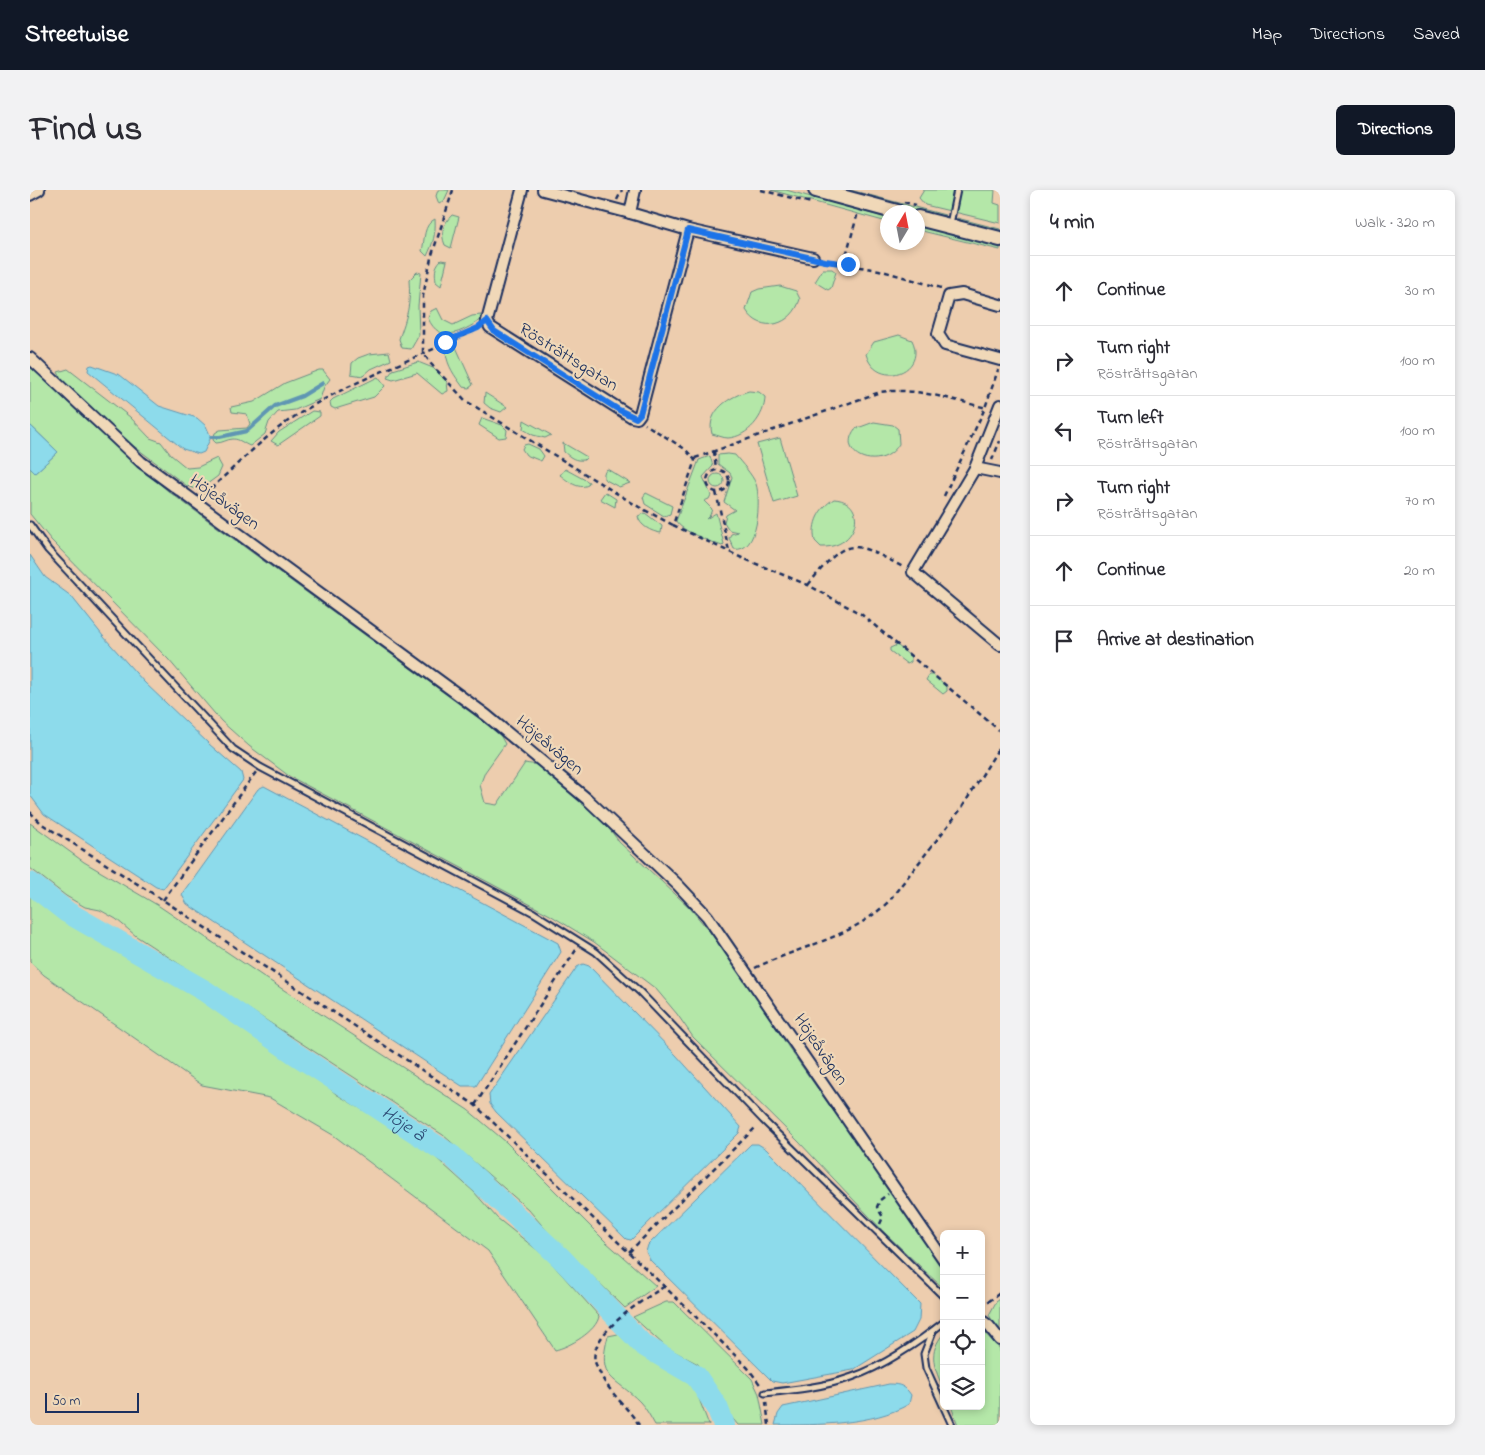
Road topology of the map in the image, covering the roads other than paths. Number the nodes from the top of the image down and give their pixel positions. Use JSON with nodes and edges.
{"nodes":[{"id":1,"x":39,"y":190,"type":"edge"},
{"id":2,"x":522,"y":190,"type":"edge"},
{"id":3,"x":542,"y":190,"type":"edge"},
{"id":4,"x":635,"y":190,"type":"edge"},
{"id":5,"x":957,"y":190,"type":"edge"},
{"id":6,"x":30,"y":194,"type":"edge"},
{"id":7,"x":816,"y":197,"type":"edge"},
{"id":8,"x":880,"y":209,"type":"edge"},
{"id":9,"x":630,"y":213,"type":"junction"},
{"id":10,"x":925,"y":220,"type":"edge"},
{"id":11,"x":949,"y":226,"type":"junction"},
{"id":12,"x":688,"y":230,"type":"junction"},
{"id":13,"x":1000,"y":239,"type":"edge"},
{"id":14,"x":813,"y":258,"type":"road end"},
{"id":15,"x":1000,"y":304,"type":"edge"},
{"id":16,"x":30,"y":358,"type":"edge"},
{"id":17,"x":1000,"y":360,"type":"edge"},
{"id":18,"x":999,"y":408,"type":"edge"},
{"id":19,"x":975,"y":468,"type":"junction"},
{"id":20,"x":1000,"y":473,"type":"edge"},
{"id":21,"x":30,"y":525,"type":"edge"},
{"id":22,"x":1000,"y":644,"type":"edge"},
{"id":23,"x":940,"y":1254,"type":"edge"},
{"id":24,"x":940,"y":1293,"type":"edge"},
{"id":25,"x":985,"y":1323,"type":"edge"},
{"id":26,"x":940,"y":1325,"type":"edge"},
{"id":27,"x":933,"y":1331,"type":"junction"},
{"id":28,"x":1000,"y":1340,"type":"edge"},
{"id":29,"x":765,"y":1393,"type":"road end"},
{"id":30,"x":952,"y":1425,"type":"edge"}],
"edges":[{"from":1,"to":6,"type":"street"},
{"from":2,"to":12,"type":"street","name":"Rösträttsgatan"},
{"from":3,"to":9,"type":"street"},
{"from":4,"to":9,"type":"street"},
{"from":5,"to":11,"type":"lane"},
{"from":7,"to":8,"type":"street"},
{"from":9,"to":12,"type":"street"},
{"from":10,"to":11,"type":"street"},
{"from":11,"to":13,"type":"street"},
{"from":12,"to":14,"type":"street"},
{"from":15,"to":17,"type":"street"},
{"from":16,"to":23,"type":"street","name":"Höjeåvägen"},
{"from":18,"to":19,"type":"street"},
{"from":19,"to":20,"type":"street"},
{"from":19,"to":22,"type":"street"},
{"from":21,"to":24,"type":"lane"},
{"from":25,"to":28,"type":"street"},
{"from":26,"to":27,"type":"lane"},
{"from":27,"to":29,"type":"lane"},
{"from":27,"to":30,"type":"lane"}]}
